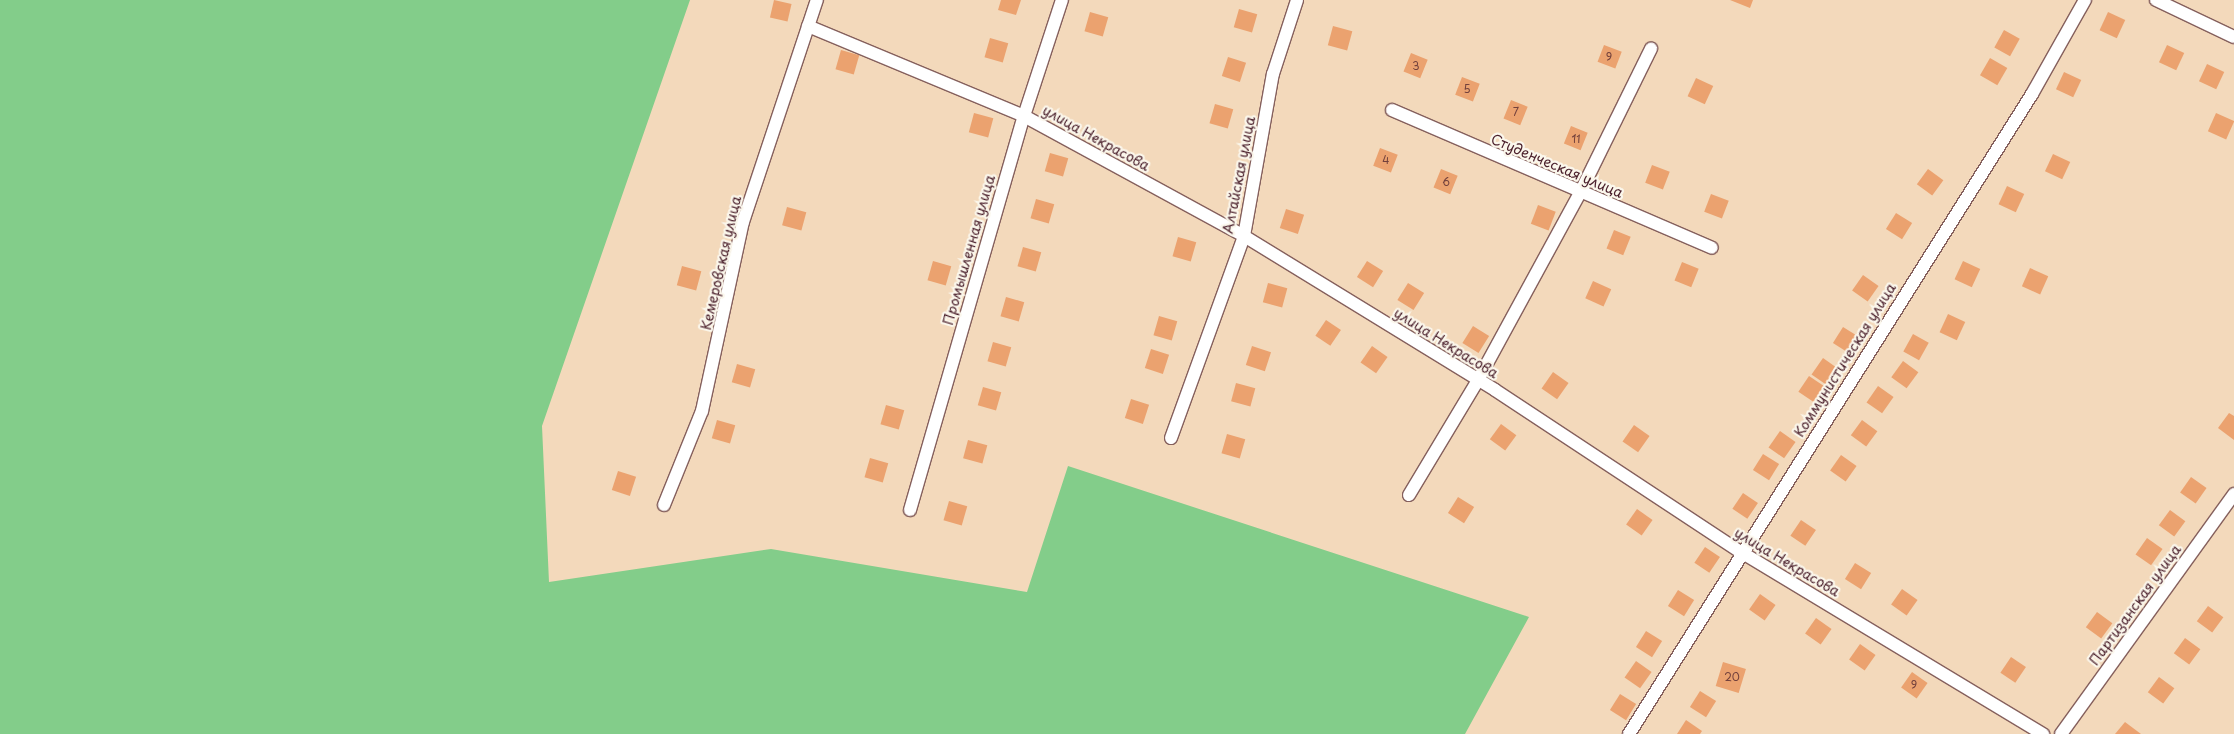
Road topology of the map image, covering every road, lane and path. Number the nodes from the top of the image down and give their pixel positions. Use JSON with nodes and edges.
{"nodes":[{"id":1,"x":817,"y":0,"type":"edge"},
{"id":2,"x":1062,"y":0,"type":"edge"},
{"id":3,"x":1297,"y":0,"type":"edge"},
{"id":4,"x":2084,"y":0,"type":"edge"},
{"id":5,"x":2156,"y":0,"type":"edge"},
{"id":6,"x":808,"y":26,"type":"junction"},
{"id":7,"x":2234,"y":37,"type":"edge"},
{"id":8,"x":1651,"y":49,"type":"dead end"},
{"id":9,"x":1392,"y":110,"type":"dead end"},
{"id":10,"x":1024,"y":116,"type":"junction"},
{"id":11,"x":1580,"y":193,"type":"junction"},
{"id":12,"x":1244,"y":236,"type":"junction"},
{"id":13,"x":1712,"y":248,"type":"dead end"},
{"id":14,"x":1478,"y":380,"type":"junction"},
{"id":15,"x":1171,"y":438,"type":"dead end"},
{"id":16,"x":2234,"y":494,"type":"edge"},
{"id":17,"x":1409,"y":496,"type":"dead end"},
{"id":18,"x":664,"y":505,"type":"dead end"},
{"id":19,"x":910,"y":510,"type":"dead end"},
{"id":20,"x":1741,"y":552,"type":"junction"},
{"id":21,"x":1629,"y":734,"type":"edge"},
{"id":22,"x":2043,"y":734,"type":"edge"},
{"id":23,"x":2061,"y":734,"type":"edge"}],
"edges":[{"from":1,"to":6,"type":"street","name":"Кемеровская улица"},
{"from":2,"to":10,"type":"street","name":"Промышленная улица"},
{"from":3,"to":12,"type":"street","name":"Алтайская улица"},
{"from":4,"to":20,"type":"street","name":"Коммунистическая улица"},
{"from":5,"to":7,"type":"street"},
{"from":6,"to":10,"type":"street","name":"улица Некрасова"},
{"from":6,"to":18,"type":"street","name":"Кемеровская улица"},
{"from":8,"to":11,"type":"street"},
{"from":9,"to":11,"type":"street","name":"Студенческая улица"},
{"from":10,"to":12,"type":"street","name":"улица Некрасова"},
{"from":10,"to":19,"type":"street","name":"Промышленная улица"},
{"from":11,"to":13,"type":"street","name":"Студенческая улица"},
{"from":11,"to":14,"type":"street"},
{"from":12,"to":14,"type":"street","name":"улица Некрасова"},
{"from":12,"to":15,"type":"street","name":"Алтайская улица"},
{"from":14,"to":17,"type":"street"},
{"from":14,"to":20,"type":"street","name":"улица Некрасова"},
{"from":16,"to":23,"type":"street","name":"Партизанская улица"},
{"from":20,"to":21,"type":"street","name":"Коммунистическая улица"},
{"from":20,"to":22,"type":"street","name":"улица Некрасова"}]}
